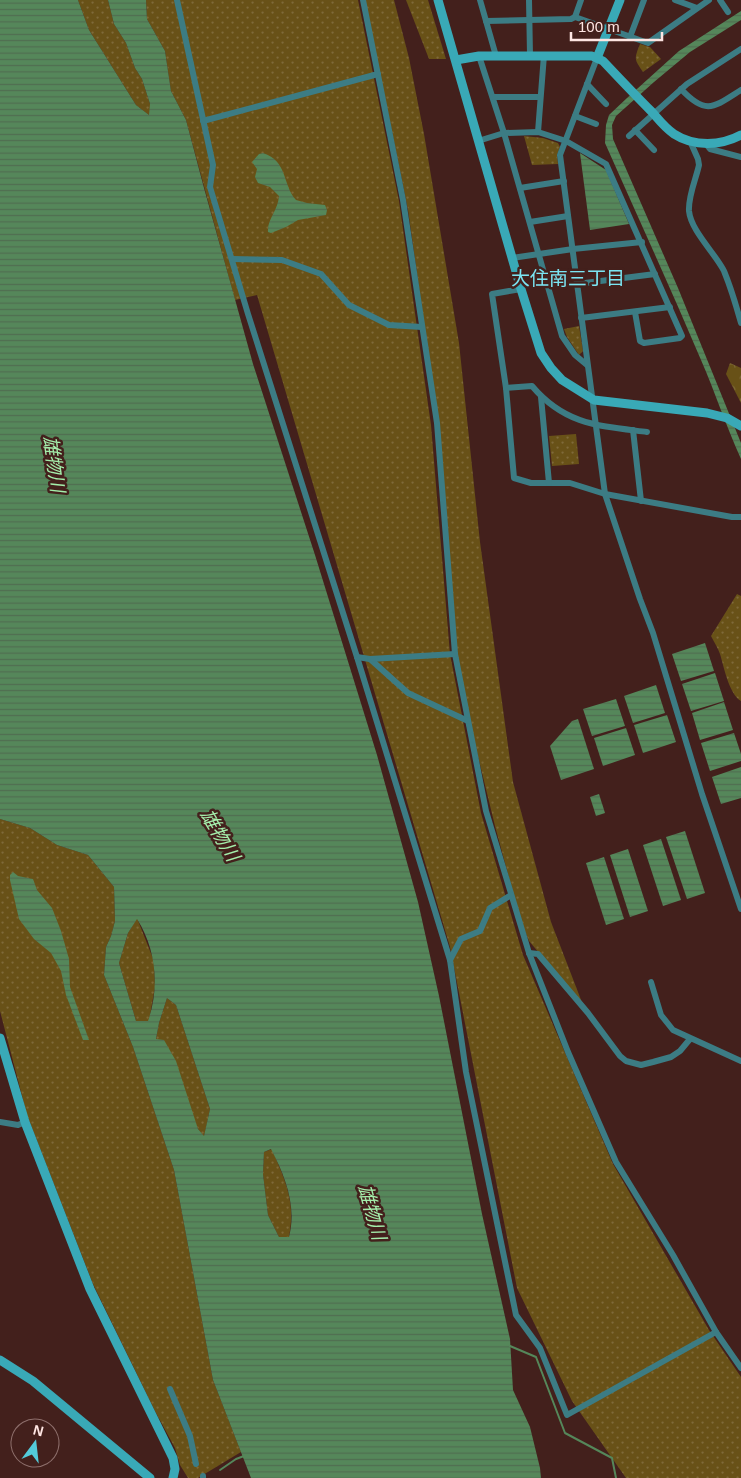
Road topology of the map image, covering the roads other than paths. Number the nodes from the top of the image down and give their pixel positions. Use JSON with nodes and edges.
{"nodes":[{"id":1,"x":177,"y":0,"type":"edge"},
{"id":2,"x":363,"y":0,"type":"edge"},
{"id":3,"x":438,"y":0,"type":"edge"},
{"id":4,"x":480,"y":0,"type":"edge"},
{"id":5,"x":529,"y":0,"type":"edge"},
{"id":6,"x":581,"y":0,"type":"edge"},
{"id":7,"x":620,"y":0,"type":"edge"},
{"id":8,"x":644,"y":0,"type":"edge"},
{"id":9,"x":675,"y":0,"type":"edge"},
{"id":10,"x":709,"y":0,"type":"edge"},
{"id":11,"x":720,"y":0,"type":"edge"},
{"id":12,"x":697,"y":8,"type":"junction"},
{"id":13,"x":728,"y":12,"type":"dead end"},
{"id":14,"x":575,"y":17,"type":"junction"},
{"id":15,"x":529,"y":20,"type":"junction"},
{"id":16,"x":486,"y":21,"type":"junction"},
{"id":17,"x":610,"y":29,"type":"junction"},
{"id":18,"x":630,"y":37,"type":"junction"},
{"id":19,"x":741,"y":49,"type":"edge"},
{"id":20,"x":530,"y":55,"type":"junction"},
{"id":21,"x":544,"y":55,"type":"junction"},
{"id":22,"x":479,"y":56,"type":"junction"},
{"id":23,"x":496,"y":56,"type":"junction"},
{"id":24,"x":597,"y":58,"type":"junction"},
{"id":25,"x":456,"y":60,"type":"junction"},
{"id":26,"x":378,"y":74,"type":"junction"},
{"id":27,"x":588,"y":84,"type":"junction"},
{"id":28,"x":681,"y":89,"type":"junction"},
{"id":29,"x":741,"y":90,"type":"edge"},
{"id":30,"x":493,"y":97,"type":"junction"},
{"id":31,"x":540,"y":97,"type":"junction"},
{"id":32,"x":606,"y":104,"type":"dead end"},
{"id":33,"x":653,"y":114,"type":"junction"},
{"id":34,"x":575,"y":116,"type":"junction"},
{"id":35,"x":203,"y":121,"type":"junction"},
{"id":36,"x":596,"y":124,"type":"dead end"},
{"id":37,"x":635,"y":130,"type":"junction"},
{"id":38,"x":538,"y":132,"type":"junction"},
{"id":39,"x":504,"y":133,"type":"junction"},
{"id":40,"x":741,"y":135,"type":"edge"},
{"id":41,"x":628,"y":136,"type":"dead end"},
{"id":42,"x":478,"y":141,"type":"junction"},
{"id":43,"x":566,"y":141,"type":"junction"},
{"id":44,"x":690,"y":141,"type":"junction"},
{"id":45,"x":706,"y":144,"type":"junction"},
{"id":46,"x":654,"y":150,"type":"dead end"},
{"id":47,"x":741,"y":157,"type":"edge"},
{"id":48,"x":564,"y":182,"type":"junction"},
{"id":49,"x":520,"y":188,"type":"junction"},
{"id":50,"x":568,"y":216,"type":"junction"},
{"id":51,"x":530,"y":222,"type":"junction"},
{"id":52,"x":642,"y":242,"type":"junction"},
{"id":53,"x":573,"y":250,"type":"junction"},
{"id":54,"x":539,"y":255,"type":"junction"},
{"id":55,"x":512,"y":258,"type":"junction"},
{"id":56,"x":232,"y":259,"type":"junction"},
{"id":57,"x":655,"y":274,"type":"junction"},
{"id":58,"x":577,"y":284,"type":"junction"},
{"id":59,"x":521,"y":289,"type":"junction"},
{"id":60,"x":670,"y":307,"type":"junction"},
{"id":61,"x":635,"y":312,"type":"junction"},
{"id":62,"x":581,"y":318,"type":"junction"},
{"id":63,"x":741,"y":323,"type":"edge"},
{"id":64,"x":422,"y":327,"type":"junction"},
{"id":65,"x":587,"y":365,"type":"junction"},
{"id":66,"x":506,"y":388,"type":"junction"},
{"id":67,"x":541,"y":397,"type":"junction"},
{"id":68,"x":594,"y":400,"type":"junction"},
{"id":69,"x":597,"y":425,"type":"junction"},
{"id":70,"x":741,"y":426,"type":"edge"},
{"id":71,"x":633,"y":430,"type":"junction"},
{"id":72,"x":647,"y":432,"type":"dead end"},
{"id":73,"x":549,"y":483,"type":"junction"},
{"id":74,"x":605,"y":494,"type":"junction"},
{"id":75,"x":641,"y":501,"type":"junction"},
{"id":76,"x":741,"y":517,"type":"edge"},
{"id":77,"x":455,"y":654,"type":"junction"},
{"id":78,"x":357,"y":658,"type":"junction"},
{"id":79,"x":370,"y":659,"type":"junction"},
{"id":80,"x":468,"y":721,"type":"junction"},
{"id":81,"x":511,"y":895,"type":"junction"},
{"id":82,"x":741,"y":909,"type":"edge"},
{"id":83,"x":529,"y":953,"type":"junction"},
{"id":84,"x":450,"y":960,"type":"junction"},
{"id":85,"x":651,"y":982,"type":"dead end"},
{"id":86,"x":0,"y":1038,"type":"edge"},
{"id":87,"x":690,"y":1039,"type":"junction"},
{"id":88,"x":741,"y":1061,"type":"edge"},
{"id":89,"x":0,"y":1122,"type":"edge"},
{"id":90,"x":25,"y":1122,"type":"junction"},
{"id":91,"x":716,"y":1332,"type":"junction"},
{"id":92,"x":0,"y":1360,"type":"edge"},
{"id":93,"x":741,"y":1368,"type":"edge"},
{"id":94,"x":170,"y":1390,"type":"dead end"},
{"id":95,"x":196,"y":1464,"type":"dead end"},
{"id":96,"x":150,"y":1478,"type":"edge"},
{"id":97,"x":173,"y":1478,"type":"edge"}],
"edges":[{"from":1,"to":35,"type":"street"},
{"from":2,"to":26,"type":"street"},
{"from":3,"to":25,"type":"street"},
{"from":4,"to":16,"type":"street"},
{"from":5,"to":15,"type":"street"},
{"from":6,"to":14,"type":"street"},
{"from":7,"to":17,"type":"street"},
{"from":8,"to":18,"type":"street"},
{"from":9,"to":12,"type":"street"},
{"from":10,"to":12,"type":"street"},
{"from":11,"to":13,"type":"street"},
{"from":12,"to":18,"type":"street"},
{"from":14,"to":15,"type":"street"},
{"from":14,"to":17,"type":"street"},
{"from":15,"to":16,"type":"street"},
{"from":15,"to":20,"type":"street"},
{"from":16,"to":23,"type":"street"},
{"from":17,"to":18,"type":"street"},
{"from":17,"to":24,"type":"street"},
{"from":19,"to":28,"type":"street"},
{"from":20,"to":21,"type":"street"},
{"from":20,"to":23,"type":"street"},
{"from":21,"to":24,"type":"street"},
{"from":21,"to":31,"type":"street"},
{"from":22,"to":23,"type":"street"},
{"from":22,"to":25,"type":"street"},
{"from":22,"to":30,"type":"street"},
{"from":24,"to":27,"type":"street"},
{"from":24,"to":33,"type":"street"},
{"from":25,"to":42,"type":"street"},
{"from":26,"to":35,"type":"street"},
{"from":26,"to":64,"type":"street"},
{"from":27,"to":32,"type":"street"},
{"from":27,"to":34,"type":"street"},
{"from":28,"to":29,"type":"street"},
{"from":28,"to":33,"type":"street"},
{"from":30,"to":31,"type":"street"},
{"from":30,"to":39,"type":"street"},
{"from":31,"to":38,"type":"street"},
{"from":33,"to":37,"type":"street"},
{"from":33,"to":44,"type":"street"},
{"from":34,"to":36,"type":"street"},
{"from":34,"to":43,"type":"street"},
{"from":35,"to":56,"type":"street"},
{"from":37,"to":41,"type":"street"},
{"from":37,"to":46,"type":"street"},
{"from":38,"to":39,"type":"street"},
{"from":38,"to":43,"type":"street"},
{"from":39,"to":42,"type":"street"},
{"from":39,"to":49,"type":"street"},
{"from":40,"to":45,"type":"street"},
{"from":42,"to":55,"type":"street"},
{"from":43,"to":48,"type":"street"},
{"from":43,"to":52,"type":"street"},
{"from":44,"to":45,"type":"street"},
{"from":44,"to":63,"type":"street"},
{"from":45,"to":47,"type":"street"},
{"from":48,"to":49,"type":"street"},
{"from":48,"to":50,"type":"street"},
{"from":49,"to":51,"type":"street"},
{"from":50,"to":51,"type":"street"},
{"from":50,"to":53,"type":"street"},
{"from":51,"to":54,"type":"street"},
{"from":52,"to":53,"type":"street"},
{"from":52,"to":57,"type":"street"},
{"from":53,"to":54,"type":"street"},
{"from":53,"to":58,"type":"street"},
{"from":54,"to":55,"type":"street"},
{"from":54,"to":65,"type":"street"},
{"from":55,"to":59,"type":"street"},
{"from":56,"to":64,"type":"street"},
{"from":56,"to":78,"type":"street"},
{"from":57,"to":58,"type":"street"},
{"from":57,"to":60,"type":"street"},
{"from":58,"to":62,"type":"street"},
{"from":59,"to":66,"type":"street"},
{"from":59,"to":68,"type":"street"},
{"from":60,"to":61,"type":"street"},
{"from":60,"to":61,"type":"street"},
{"from":61,"to":62,"type":"street"},
{"from":62,"to":65,"type":"street"},
{"from":64,"to":77,"type":"street"},
{"from":65,"to":68,"type":"street"},
{"from":66,"to":67,"type":"street"},
{"from":66,"to":73,"type":"street"},
{"from":67,"to":69,"type":"street"},
{"from":67,"to":73,"type":"street"},
{"from":68,"to":69,"type":"street"},
{"from":68,"to":70,"type":"street"},
{"from":69,"to":71,"type":"street"},
{"from":69,"to":74,"type":"street"},
{"from":71,"to":72,"type":"street"},
{"from":71,"to":75,"type":"street"},
{"from":73,"to":74,"type":"street"},
{"from":74,"to":75,"type":"street"},
{"from":74,"to":82,"type":"street"},
{"from":75,"to":76,"type":"street"},
{"from":77,"to":79,"type":"street"},
{"from":77,"to":80,"type":"street"},
{"from":78,"to":79,"type":"street"},
{"from":78,"to":84,"type":"street"},
{"from":79,"to":80,"type":"street"},
{"from":80,"to":81,"type":"street"},
{"from":81,"to":83,"type":"street"},
{"from":81,"to":84,"type":"street"},
{"from":83,"to":87,"type":"street"},
{"from":83,"to":91,"type":"street"},
{"from":84,"to":91,"type":"street"},
{"from":85,"to":87,"type":"street"},
{"from":86,"to":90,"type":"street"},
{"from":87,"to":88,"type":"street"},
{"from":89,"to":90,"type":"street"},
{"from":90,"to":97,"type":"street"},
{"from":91,"to":93,"type":"street"},
{"from":92,"to":96,"type":"street"},
{"from":94,"to":95,"type":"street"}]}
